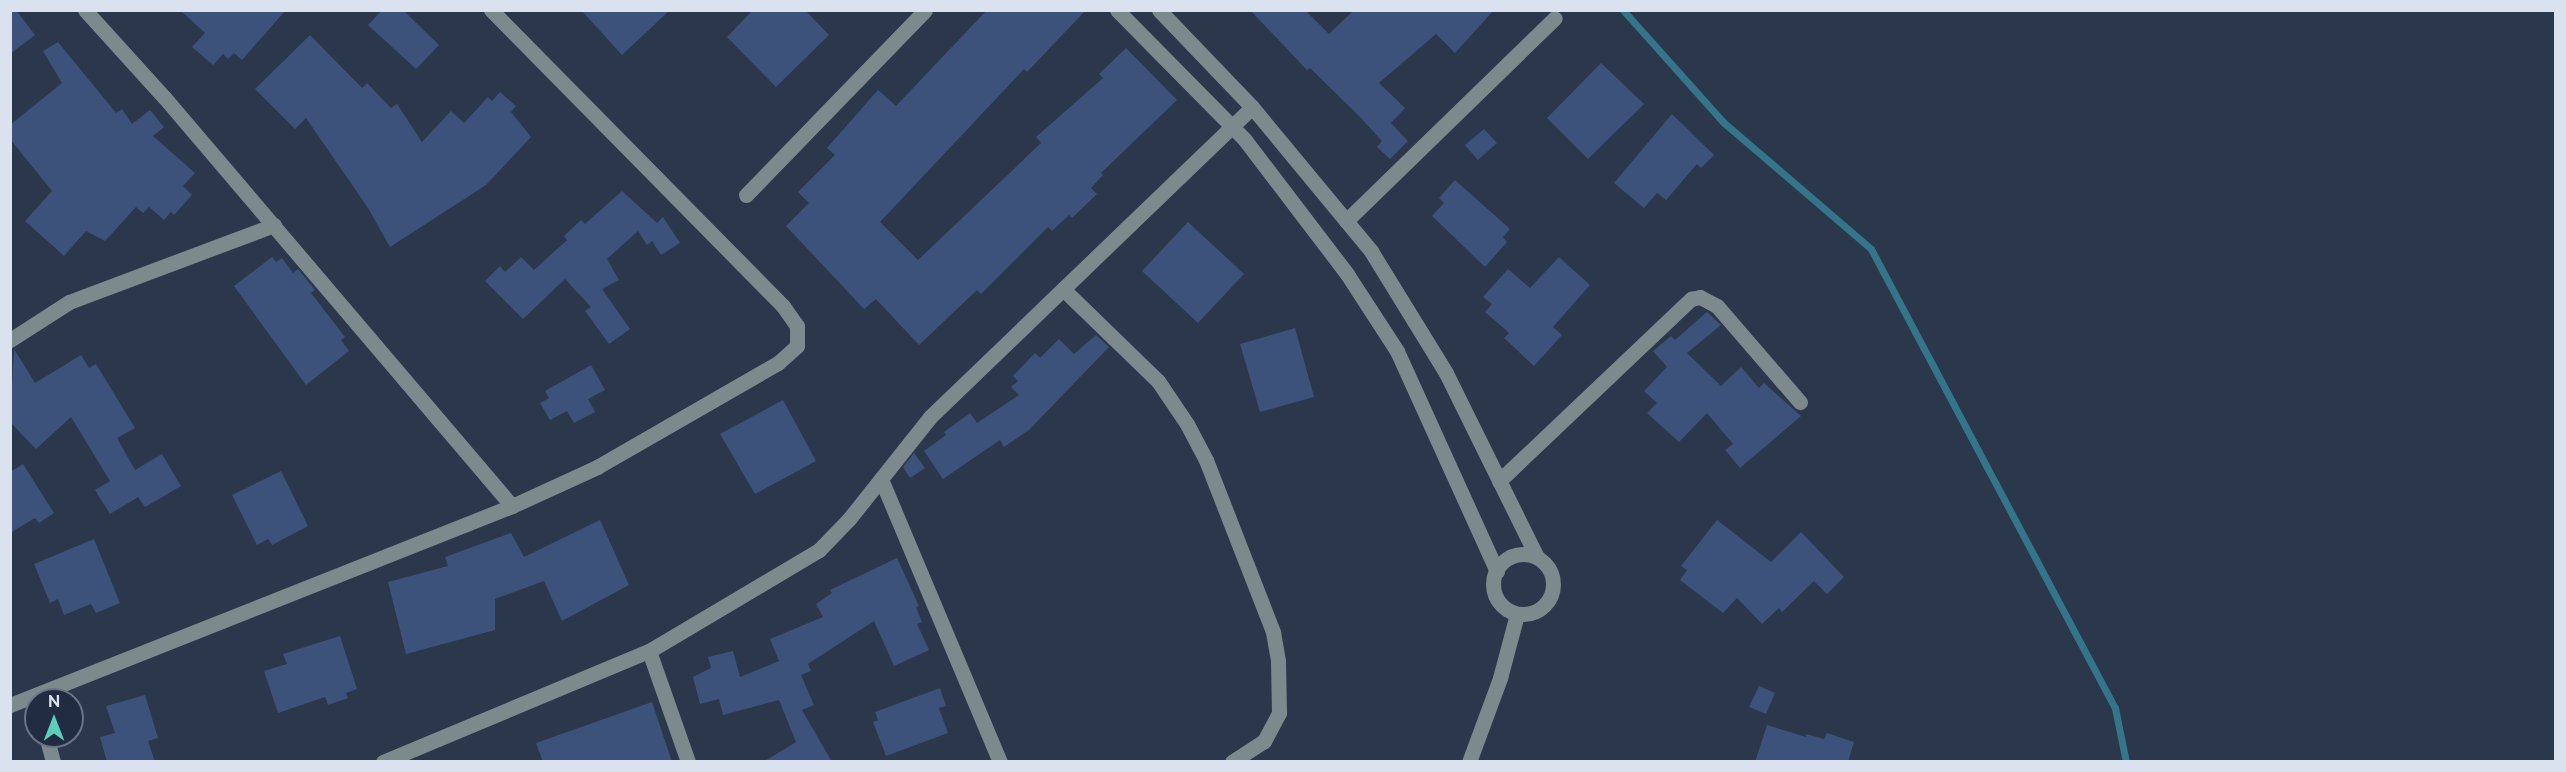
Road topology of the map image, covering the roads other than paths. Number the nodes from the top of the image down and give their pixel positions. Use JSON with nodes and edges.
{"nodes":[{"id":1,"x":85,"y":10,"type":"edge"},
{"id":2,"x":491,"y":10,"type":"edge"},
{"id":3,"x":926,"y":10,"type":"edge"},
{"id":4,"x":1117,"y":10,"type":"edge"},
{"id":5,"x":1159,"y":10,"type":"edge"},
{"id":6,"x":1555,"y":18,"type":"dead end"},
{"id":7,"x":1252,"y":107,"type":"junction"},
{"id":8,"x":1231,"y":127,"type":"junction"},
{"id":9,"x":746,"y":195,"type":"dead end"},
{"id":10,"x":1346,"y":221,"type":"junction"},
{"id":11,"x":274,"y":225,"type":"junction"},
{"id":12,"x":1063,"y":289,"type":"junction"},
{"id":13,"x":10,"y":340,"type":"edge"},
{"id":14,"x":1800,"y":402,"type":"dead end"},
{"id":15,"x":881,"y":479,"type":"junction"},
{"id":16,"x":1499,"y":481,"type":"junction"},
{"id":17,"x":512,"y":506,"type":"junction"},
{"id":18,"x":1537,"y":557,"type":"junction"},
{"id":19,"x":1497,"y":571,"type":"junction"},
{"id":20,"x":1516,"y":614,"type":"junction"},
{"id":21,"x":649,"y":651,"type":"junction"},
{"id":22,"x":10,"y":705,"type":"edge"},
{"id":23,"x":383,"y":762,"type":"edge"},
{"id":24,"x":688,"y":762,"type":"edge"},
{"id":25,"x":1000,"y":762,"type":"edge"},
{"id":26,"x":1232,"y":762,"type":"edge"},
{"id":27,"x":1469,"y":762,"type":"edge"}],
"edges":[{"from":1,"to":11,"type":"street"},
{"from":2,"to":17,"type":"street"},
{"from":3,"to":9,"type":"street"},
{"from":4,"to":8,"type":"street"},
{"from":5,"to":7,"type":"street"},
{"from":6,"to":10,"type":"street"},
{"from":7,"to":8,"type":"street"},
{"from":7,"to":10,"type":"street"},
{"from":8,"to":12,"type":"street"},
{"from":8,"to":19,"type":"street"},
{"from":10,"to":16,"type":"street"},
{"from":11,"to":13,"type":"street"},
{"from":11,"to":17,"type":"street"},
{"from":12,"to":15,"type":"street"},
{"from":12,"to":26,"type":"street"},
{"from":14,"to":16,"type":"street"},
{"from":15,"to":21,"type":"street"},
{"from":15,"to":25,"type":"street"},
{"from":16,"to":18,"type":"street"},
{"from":17,"to":22,"type":"street"},
{"from":18,"to":19,"type":"street"},
{"from":18,"to":20,"type":"street"},
{"from":19,"to":20,"type":"street"},
{"from":20,"to":27,"type":"street"},
{"from":21,"to":23,"type":"street"},
{"from":21,"to":24,"type":"street"}]}
